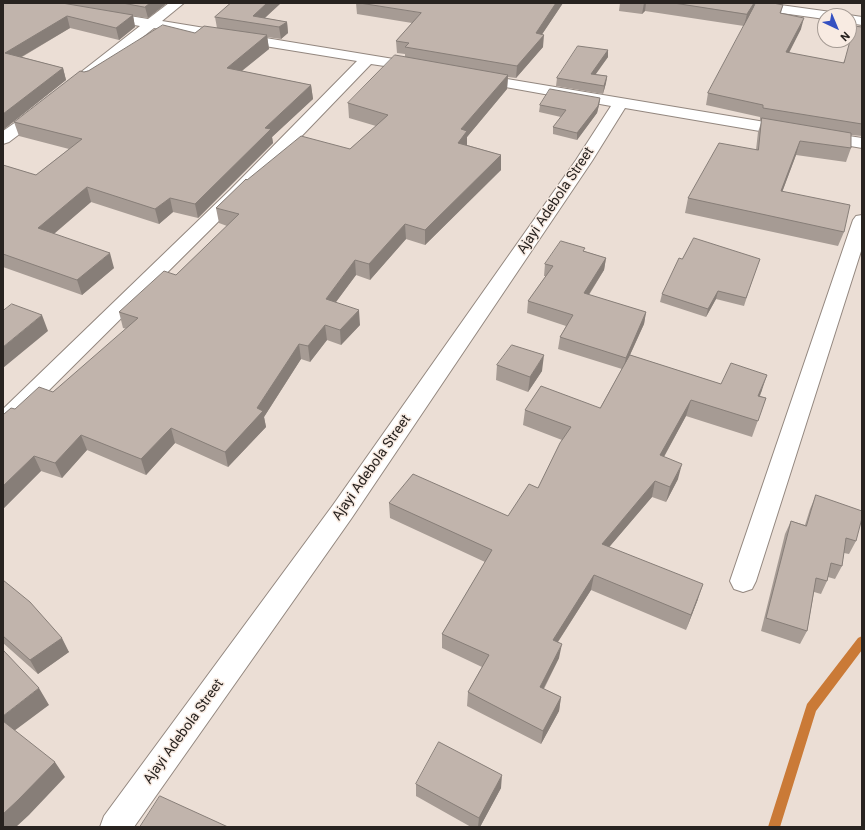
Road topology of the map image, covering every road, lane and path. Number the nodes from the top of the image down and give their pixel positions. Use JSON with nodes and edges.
{"nodes":[{"id":1,"x":177,"y":3,"type":"edge"},
{"id":2,"x":738,"y":3,"type":"edge"},
{"id":3,"x":90,"y":14,"type":"edge"},
{"id":4,"x":817,"y":14,"type":"edge"},
{"id":5,"x":149,"y":24,"type":"junction"},
{"id":6,"x":368,"y":58,"type":"junction"},
{"id":7,"x":429,"y":69,"type":"edge"},
{"id":8,"x":460,"y":74,"type":"edge"},
{"id":9,"x":72,"y":86,"type":"edge"},
{"id":10,"x":54,"y":100,"type":"edge"},
{"id":11,"x":621,"y":103,"type":"junction"},
{"id":12,"x":3,"y":139,"type":"edge"},
{"id":13,"x":862,"y":143,"type":"edge"},
{"id":14,"x":862,"y":220,"type":"edge"},
{"id":15,"x":3,"y":422,"type":"edge"},
{"id":16,"x":743,"y":581,"type":"dead end"},
{"id":17,"x":115,"y":827,"type":"edge"}],
"edges":[{"from":1,"to":5,"type":"street"},
{"from":2,"to":4,"type":"street"},
{"from":3,"to":5,"type":"street"},
{"from":5,"to":6,"type":"street"},
{"from":5,"to":9,"type":"street"},
{"from":6,"to":7,"type":"street"},
{"from":6,"to":15,"type":"street"},
{"from":8,"to":11,"type":"street"},
{"from":10,"to":12,"type":"street"},
{"from":11,"to":13,"type":"street"},
{"from":11,"to":17,"type":"street","name":"Ajayi Adebola Street"},
{"from":14,"to":16,"type":"street"}]}
